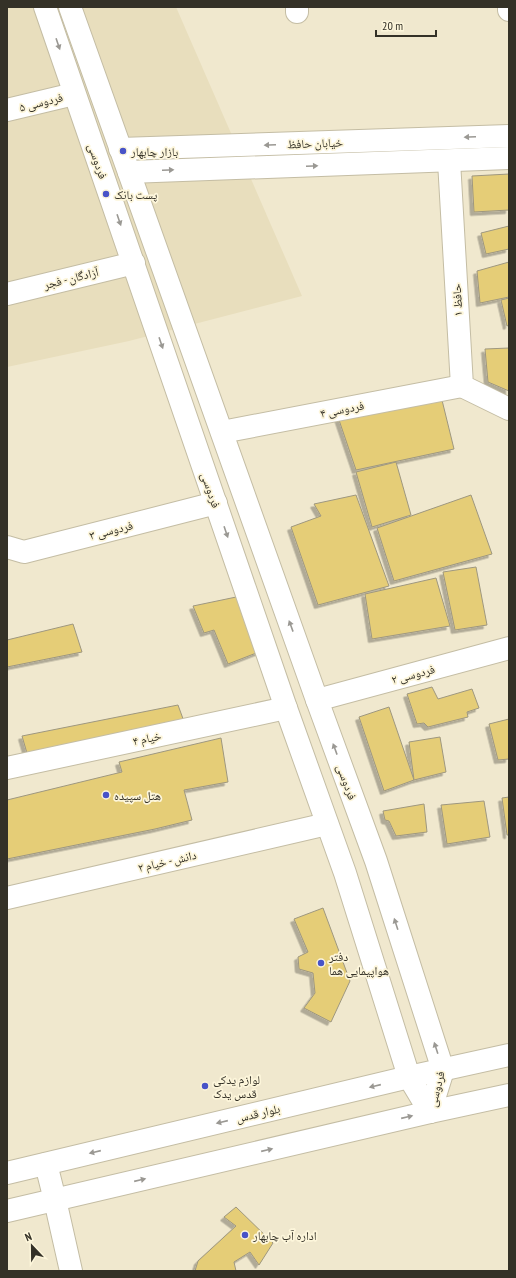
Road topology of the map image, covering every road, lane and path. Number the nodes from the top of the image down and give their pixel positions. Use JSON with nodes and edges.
{"nodes":[{"id":1,"x":45,"y":7,"type":"edge"},
{"id":2,"x":70,"y":7,"type":"edge"},
{"id":3,"x":74,"y":94,"type":"junction"},
{"id":4,"x":7,"y":110,"type":"edge"},
{"id":5,"x":509,"y":136,"type":"edge"},
{"id":6,"x":120,"y":149,"type":"junction"},
{"id":7,"x":509,"y":158,"type":"edge"},
{"id":8,"x":449,"y":161,"type":"junction"},
{"id":9,"x":129,"y":172,"type":"junction"},
{"id":10,"x":134,"y":263,"type":"junction"},
{"id":11,"x":7,"y":294,"type":"edge"},
{"id":12,"x":462,"y":386,"type":"junction"},
{"id":13,"x":509,"y":409,"type":"edge"},
{"id":14,"x":222,"y":432,"type":"junction"},
{"id":15,"x":216,"y":503,"type":"junction"},
{"id":16,"x":7,"y":547,"type":"edge"},
{"id":17,"x":509,"y":648,"type":"edge"},
{"id":18,"x":317,"y":700,"type":"junction"},
{"id":19,"x":286,"y":708,"type":"junction"},
{"id":20,"x":7,"y":768,"type":"edge"},
{"id":21,"x":327,"y":824,"type":"junction"},
{"id":22,"x":7,"y":898,"type":"edge"},
{"id":23,"x":509,"y":1055,"type":"edge"},
{"id":24,"x":443,"y":1070,"type":"junction"},
{"id":25,"x":409,"y":1077,"type":"junction"},
{"id":26,"x":509,"y":1095,"type":"edge"},
{"id":27,"x":430,"y":1112,"type":"junction"},
{"id":28,"x":46,"y":1164,"type":"junction"},
{"id":29,"x":7,"y":1173,"type":"edge"},
{"id":30,"x":55,"y":1200,"type":"junction"},
{"id":31,"x":7,"y":1211,"type":"edge"},
{"id":32,"x":71,"y":1271,"type":"edge"}],
"edges":[{"from":1,"to":3,"type":"street","name":"فردوسی","one_way":true},
{"from":2,"to":6,"type":"street","name":"فردوسی"},
{"from":3,"to":4,"type":"street","name":"فردوسی ۵"},
{"from":3,"to":10,"type":"street","name":"فردوسی","one_way":true},
{"from":5,"to":6,"type":"street","name":"خیابان حافظ","one_way":true},
{"from":6,"to":9,"type":"street","name":"فردوسی"},
{"from":7,"to":8,"type":"street","name":"خیابان حافظ"},
{"from":9,"to":8,"type":"street","name":"خیابان حافظ","one_way":true},
{"from":8,"to":12,"type":"street","name":"حافظ ۱"},
{"from":9,"to":14,"type":"street","name":"فردوسی"},
{"from":10,"to":11,"type":"street","name":"آزادگان - فجر"},
{"from":10,"to":15,"type":"street","name":"فردوسی","one_way":true},
{"from":12,"to":13,"type":"street"},
{"from":12,"to":14,"type":"street","name":"فردوسی ۴"},
{"from":18,"to":14,"type":"street","name":"فردوسی","one_way":true},
{"from":15,"to":16,"type":"street","name":"فردوسی ۳"},
{"from":15,"to":19,"type":"street","name":"فردوسی","one_way":true},
{"from":17,"to":18,"type":"street","name":"فردوسی ۲"},
{"from":24,"to":18,"type":"street","name":"فردوسی","one_way":true},
{"from":19,"to":20,"type":"street","name":"خیام ۴"},
{"from":19,"to":21,"type":"street","name":"فردوسی"},
{"from":21,"to":22,"type":"street","name":"دانش - خیام ۲"},
{"from":21,"to":25,"type":"street","name":"فردوسی"},
{"from":23,"to":24,"type":"street","name":"بلوار قدس"},
{"from":24,"to":25,"type":"street","name":"بلوار قدس"},
{"from":24,"to":27,"type":"street","name":"فردوسی"},
{"from":25,"to":27,"type":"street","name":"فردوسی"},
{"from":25,"to":28,"type":"street","name":"بلوار قدس","one_way":true},
{"from":26,"to":27,"type":"street"},
{"from":30,"to":27,"type":"street","one_way":true},
{"from":28,"to":29,"type":"street","name":"بلوار قدس"},
{"from":28,"to":30,"type":"street"},
{"from":30,"to":31,"type":"street"},
{"from":30,"to":32,"type":"street"}]}
